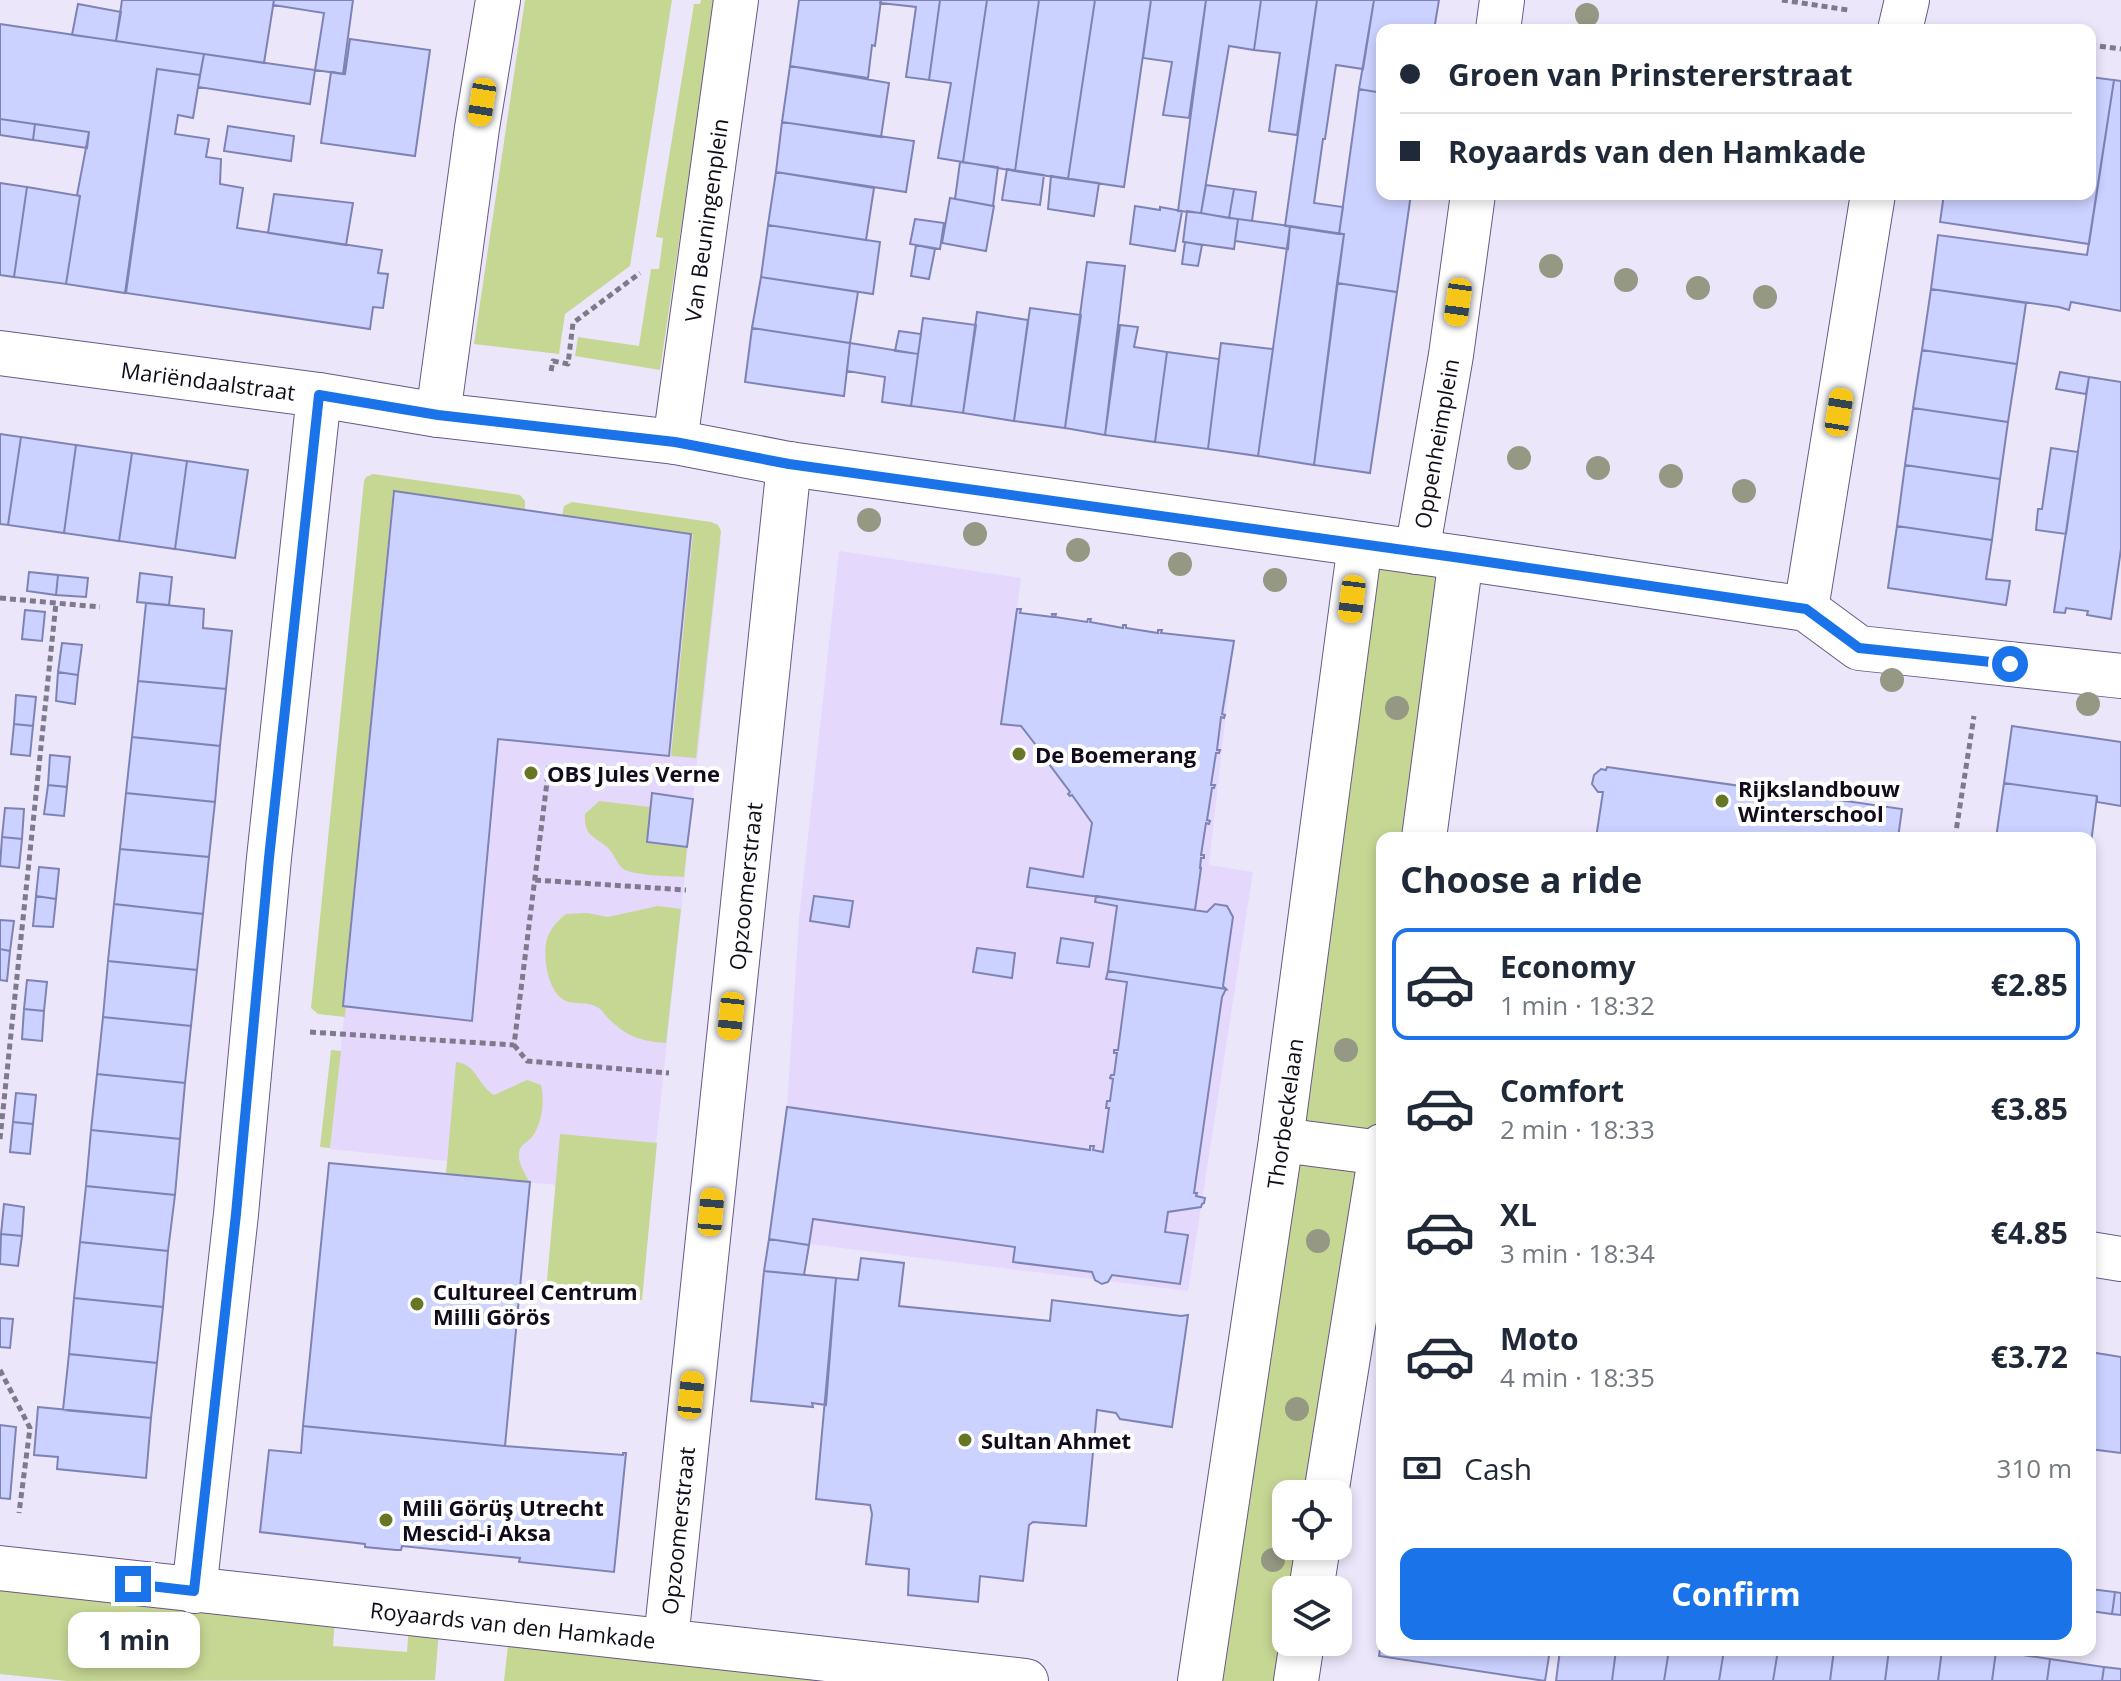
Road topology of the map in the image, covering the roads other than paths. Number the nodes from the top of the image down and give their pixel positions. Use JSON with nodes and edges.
{"nodes":[{"id":1,"x":498,"y":0,"type":"edge"},
{"id":2,"x":736,"y":0,"type":"edge"},
{"id":3,"x":1502,"y":0,"type":"edge"},
{"id":4,"x":1907,"y":0,"type":"edge"},
{"id":5,"x":1499,"y":24,"type":"edge"},
{"id":6,"x":1901,"y":24,"type":"edge"},
{"id":7,"x":1472,"y":200,"type":"edge"},
{"id":8,"x":1872,"y":200,"type":"edge"},
{"id":9,"x":0,"y":353,"type":"edge"},
{"id":10,"x":319,"y":395,"type":"junction"},
{"id":11,"x":438,"y":415,"type":"junction"},
{"id":12,"x":675,"y":442,"type":"junction"},
{"id":13,"x":789,"y":464,"type":"junction"},
{"id":14,"x":1360,"y":544,"type":"junction"},
{"id":15,"x":1417,"y":552,"type":"junction"},
{"id":16,"x":1461,"y":558,"type":"junction"},
{"id":17,"x":1806,"y":609,"type":"junction"},
{"id":18,"x":2121,"y":676,"type":"edge"},
{"id":19,"x":1425,"y":832,"type":"edge"},
{"id":20,"x":1281,"y":1140,"type":"junction"},
{"id":21,"x":1376,"y":1152,"type":"edge"},
{"id":22,"x":1376,"y":1190,"type":"edge"},
{"id":23,"x":2096,"y":1255,"type":"edge"},
{"id":24,"x":2121,"y":1259,"type":"edge"},
{"id":25,"x":1328,"y":1480,"type":"edge"},
{"id":26,"x":6,"y":1569,"type":"edge"},
{"id":27,"x":194,"y":1591,"type":"junction"},
{"id":28,"x":666,"y":1640,"type":"junction"},
{"id":29,"x":1300,"y":1656,"type":"edge"},
{"id":30,"x":1026,"y":1681,"type":"edge"},
{"id":31,"x":1200,"y":1681,"type":"edge"},
{"id":32,"x":1296,"y":1681,"type":"edge"}],
"edges":[{"from":1,"to":11,"type":"street"},
{"from":2,"to":12,"type":"street","name":"Van Beuningenplein"},
{"from":3,"to":5,"type":"street"},
{"from":4,"to":6,"type":"street"},
{"from":7,"to":15,"type":"street","name":"Oppenheimplein"},
{"from":8,"to":17,"type":"street"},
{"from":9,"to":10,"type":"street","name":"Mariëndaalstraat"},
{"from":10,"to":11,"type":"street","name":"Mariëndaalstraat"},
{"from":10,"to":27,"type":"street"},
{"from":11,"to":12,"type":"street","name":"Mariëndaalstraat"},
{"from":12,"to":13,"type":"street","name":"Mariëndaalstraat"},
{"from":13,"to":14,"type":"street","name":"Mariëndaalstraat"},
{"from":13,"to":28,"type":"street","name":"Opzoomerstraat"},
{"from":14,"to":15,"type":"street","name":"Mariëndaalstraat"},
{"from":14,"to":20,"type":"street","name":"Thorbeckelaan"},
{"from":15,"to":16,"type":"street","name":"Mariëndaalstraat"},
{"from":16,"to":17,"type":"street","name":"Mariëndaalstraat"},
{"from":16,"to":19,"type":"street"},
{"from":17,"to":18,"type":"street"},
{"from":20,"to":21,"type":"street"},
{"from":20,"to":31,"type":"street","name":"Thorbeckelaan"},
{"from":22,"to":25,"type":"street"},
{"from":23,"to":24,"type":"street"},
{"from":26,"to":27,"type":"street","name":"Royaards van den Hamkade"},
{"from":27,"to":28,"type":"street","name":"Royaards van den Hamkade"},
{"from":28,"to":30,"type":"street","name":"Royaards van den Hamkade"},
{"from":29,"to":32,"type":"street"}]}
